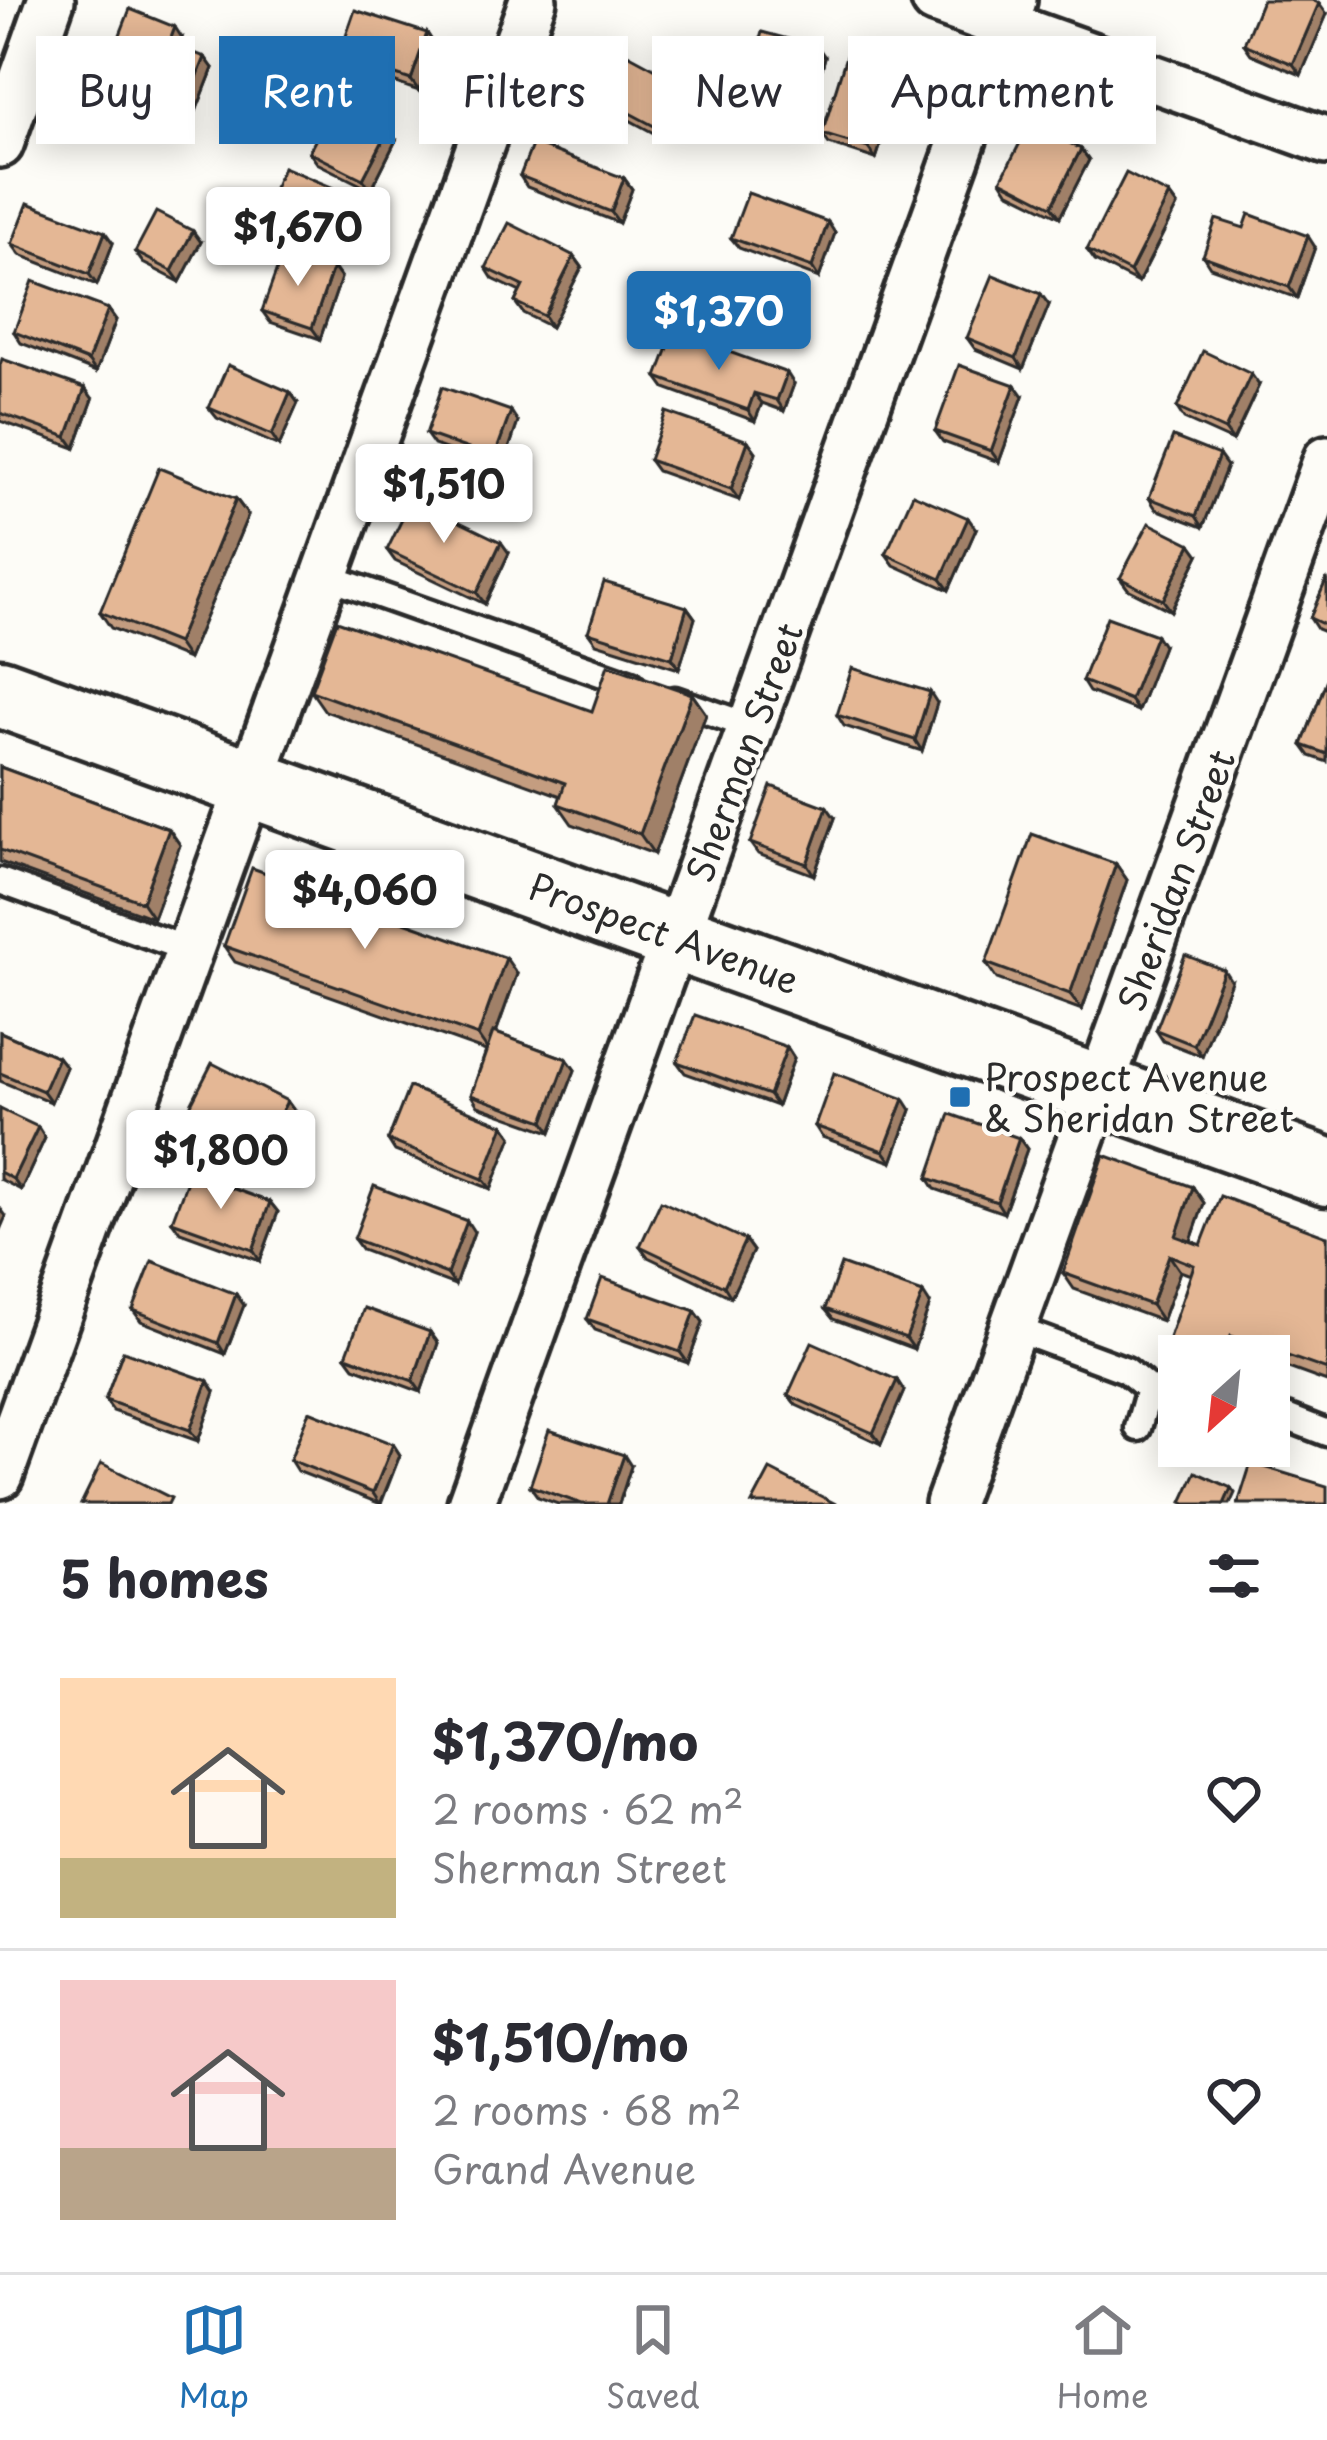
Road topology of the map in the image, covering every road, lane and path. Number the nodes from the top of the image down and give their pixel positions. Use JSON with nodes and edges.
{"nodes":[{"id":1,"x":51,"y":0,"type":"edge"},
{"id":2,"x":533,"y":0,"type":"edge"},
{"id":3,"x":935,"y":0,"type":"edge"},
{"id":4,"x":1009,"y":13,"type":"edge"},
{"id":5,"x":1327,"y":141,"type":"edge"},
{"id":6,"x":0,"y":144,"type":"edge"},
{"id":7,"x":1327,"y":459,"type":"edge"},
{"id":8,"x":325,"y":576,"type":"junction"},
{"id":9,"x":0,"y":693,"type":"edge"},
{"id":10,"x":752,"y":727,"type":"junction"},
{"id":11,"x":250,"y":784,"type":"junction"},
{"id":12,"x":0,"y":881,"type":"edge"},
{"id":13,"x":677,"y":936,"type":"junction"},
{"id":14,"x":189,"y":950,"type":"junction"},
{"id":15,"x":1100,"y":1090,"type":"junction"},
{"id":16,"x":1327,"y":1172,"type":"edge"},
{"id":17,"x":1013,"y":1328,"type":"junction"},
{"id":18,"x":1290,"y":1418,"type":"edge"},
{"id":19,"x":1138,"y":1428,"type":"dead end"},
{"id":20,"x":1327,"y":1433,"type":"edge"},
{"id":21,"x":0,"y":1474,"type":"edge"},
{"id":22,"x":471,"y":1504,"type":"edge"},
{"id":23,"x":949,"y":1504,"type":"edge"}],
"edges":[{"from":1,"to":6,"type":"street"},
{"from":2,"to":8,"type":"street"},
{"from":3,"to":4,"type":"street"},
{"from":4,"to":5,"type":"street"},
{"from":4,"to":10,"type":"street","name":"Sherman Street"},
{"from":7,"to":15,"type":"street","name":"Sheridan Street"},
{"from":8,"to":10,"type":"lane"},
{"from":8,"to":11,"type":"street"},
{"from":9,"to":11,"type":"main road","name":"Prospect Avenue"},
{"from":10,"to":13,"type":"street","name":"Sherman Street"},
{"from":11,"to":13,"type":"main road","name":"Prospect Avenue"},
{"from":11,"to":14,"type":"street"},
{"from":12,"to":14,"type":"lane"},
{"from":13,"to":15,"type":"main road","name":"Prospect Avenue"},
{"from":13,"to":22,"type":"street","name":"Sherman Street"},
{"from":14,"to":21,"type":"street"},
{"from":15,"to":16,"type":"main road","name":"Prospect Avenue"},
{"from":15,"to":17,"type":"street","name":"Sheridan Street"},
{"from":17,"to":19,"type":"lane"},
{"from":17,"to":23,"type":"street","name":"Sheridan Street"},
{"from":18,"to":20,"type":"lane"}]}
